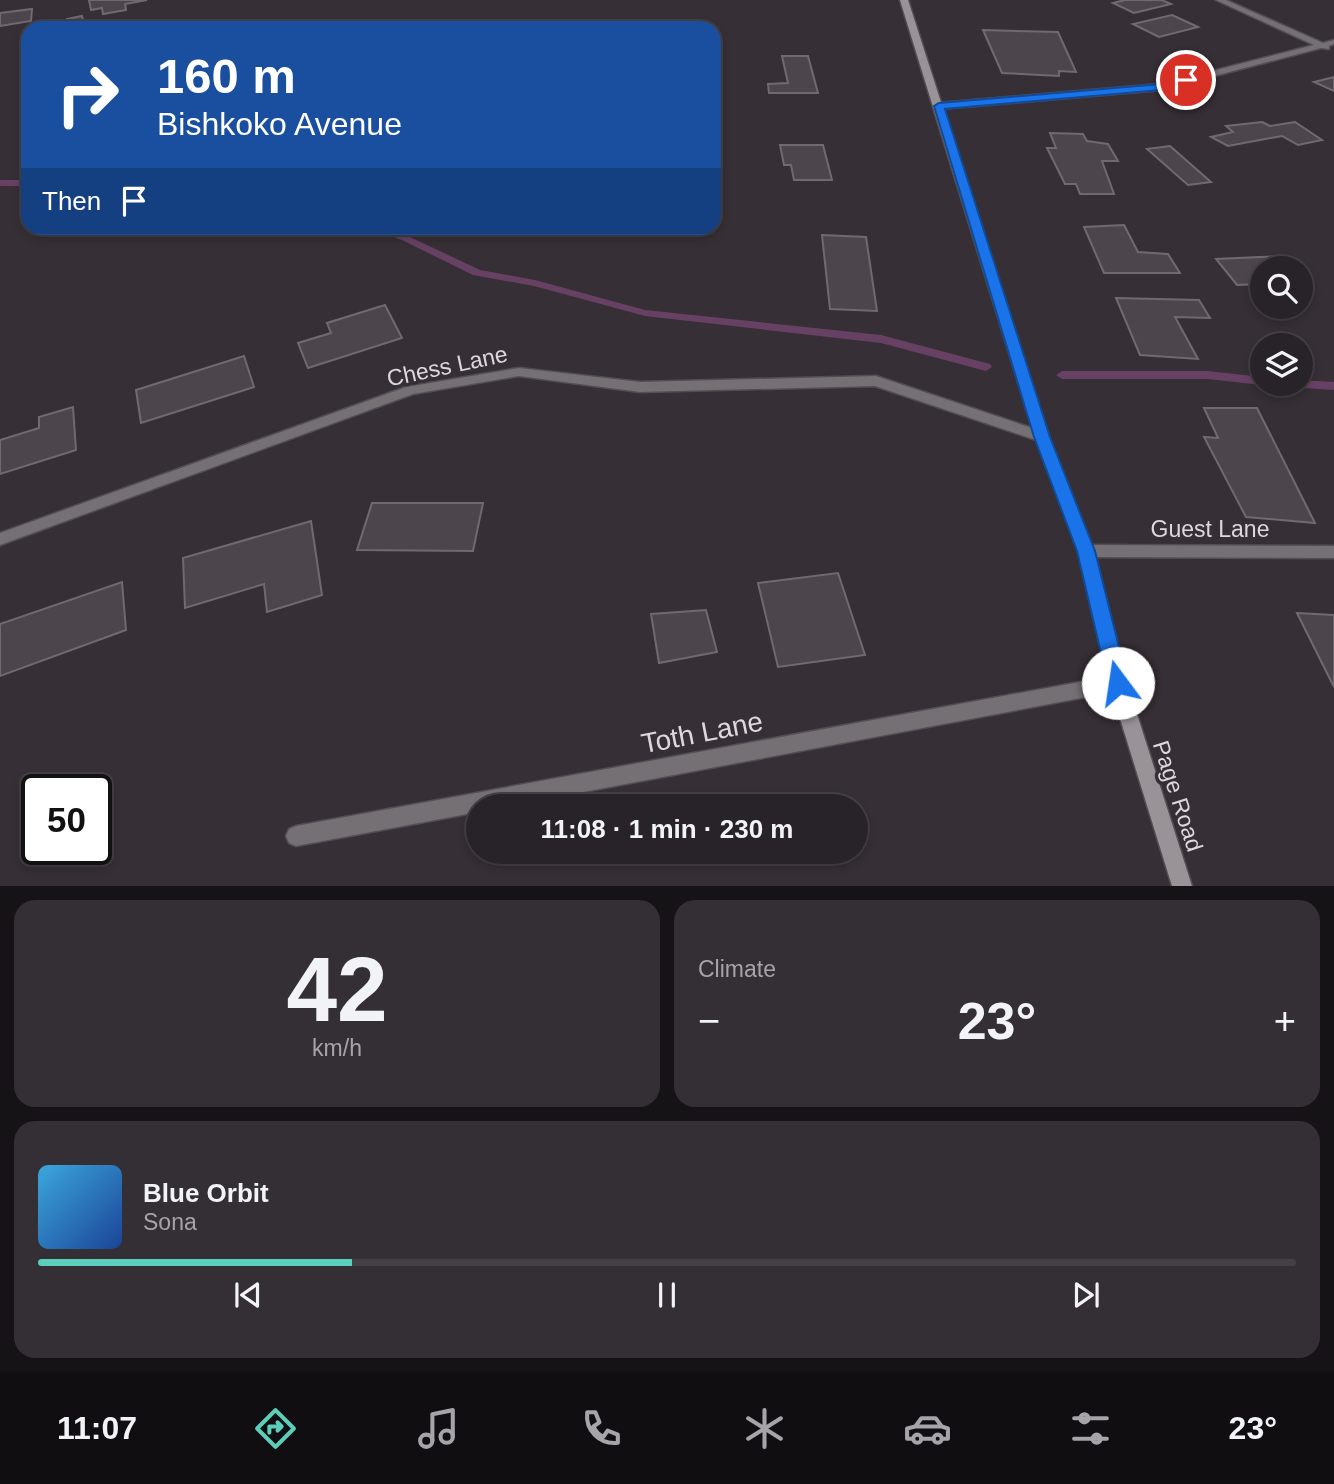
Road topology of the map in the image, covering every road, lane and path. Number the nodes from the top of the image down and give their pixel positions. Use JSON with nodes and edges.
{"nodes":[{"id":1,"x":904,"y":0,"type":"edge"},
{"id":2,"x":1220,"y":0,"type":"edge"},
{"id":3,"x":1334,"y":42,"type":"edge"},
{"id":4,"x":1323,"y":45,"type":"junction"},
{"id":5,"x":1334,"y":50,"type":"edge"},
{"id":6,"x":939,"y":106,"type":"junction"},
{"id":7,"x":1042,"y":437,"type":"junction"},
{"id":8,"x":0,"y":539,"type":"edge"},
{"id":9,"x":1086,"y":551,"type":"junction"},
{"id":10,"x":1334,"y":552,"type":"edge"},
{"id":11,"x":1118,"y":683,"type":"junction"},
{"id":12,"x":296,"y":836,"type":"dead end"},
{"id":13,"x":1182,"y":886,"type":"edge"}],
"edges":[{"from":1,"to":6,"type":"main road","name":"Page Road"},
{"from":2,"to":4,"type":"street"},
{"from":3,"to":4,"type":"street"},
{"from":4,"to":5,"type":"street"},
{"from":4,"to":6,"type":"street"},
{"from":6,"to":7,"type":"main road","name":"Page Road"},
{"from":7,"to":8,"type":"street","name":"Chess Lane"},
{"from":7,"to":9,"type":"main road","name":"Page Road"},
{"from":9,"to":10,"type":"street","name":"Guest Lane"},
{"from":9,"to":11,"type":"main road","name":"Page Road"},
{"from":11,"to":12,"type":"street","name":"Toth Lane"},
{"from":11,"to":13,"type":"main road","name":"Page Road"}]}
